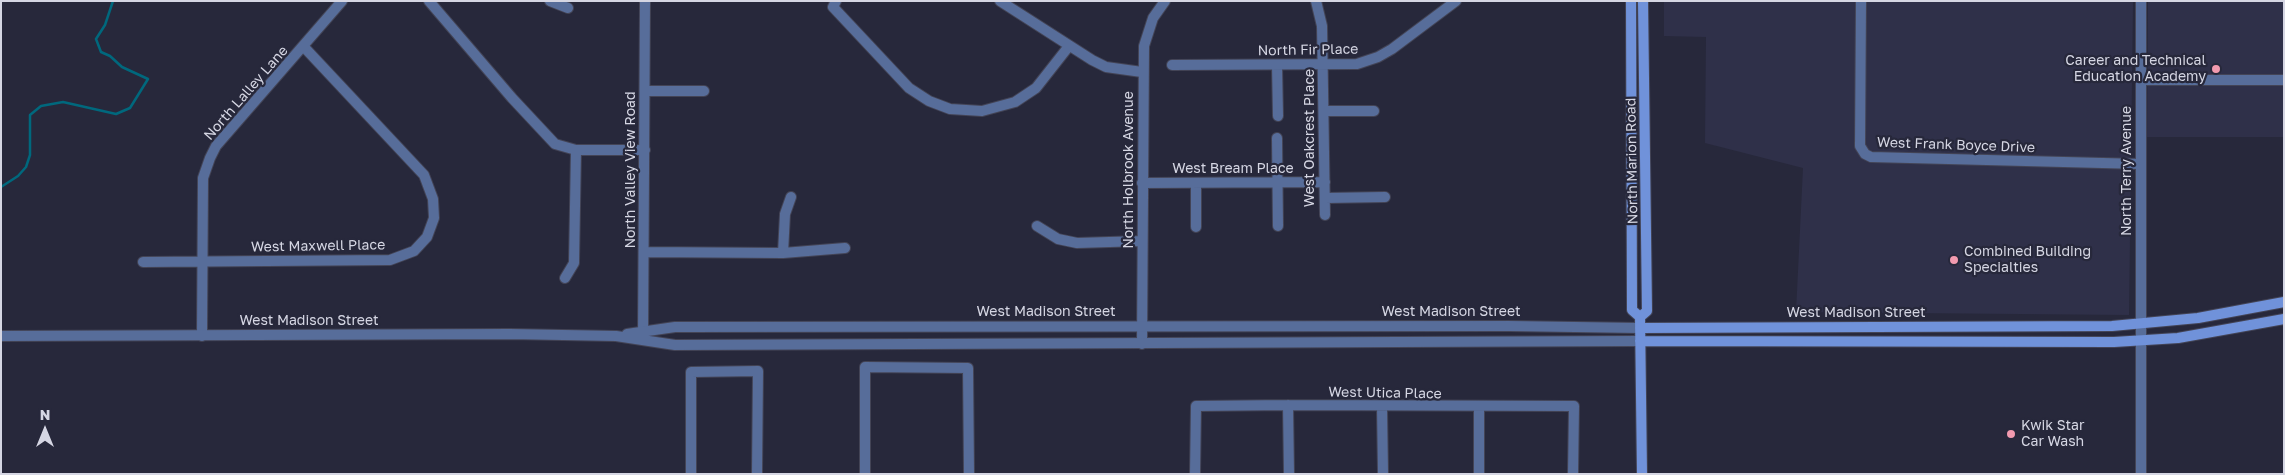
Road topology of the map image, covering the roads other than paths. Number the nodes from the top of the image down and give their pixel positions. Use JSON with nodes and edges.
{"nodes":[{"id":1,"x":342,"y":1,"type":"edge"},
{"id":2,"x":429,"y":1,"type":"edge"},
{"id":3,"x":550,"y":1,"type":"edge"},
{"id":4,"x":645,"y":1,"type":"edge"},
{"id":5,"x":836,"y":1,"type":"edge"},
{"id":6,"x":1000,"y":1,"type":"edge"},
{"id":7,"x":1165,"y":1,"type":"edge"},
{"id":8,"x":1316,"y":1,"type":"edge"},
{"id":9,"x":1456,"y":1,"type":"edge"},
{"id":10,"x":1631,"y":1,"type":"edge"},
{"id":11,"x":1644,"y":1,"type":"edge"},
{"id":12,"x":1861,"y":1,"type":"edge"},
{"id":13,"x":2141,"y":1,"type":"edge"},
{"id":14,"x":568,"y":8,"type":"dead end"},
{"id":15,"x":1069,"y":46,"type":"junction"},
{"id":16,"x":304,"y":47,"type":"junction"},
{"id":17,"x":1172,"y":65,"type":"dead end"},
{"id":18,"x":1277,"y":65,"type":"junction"},
{"id":19,"x":1324,"y":65,"type":"junction"},
{"id":20,"x":1142,"y":72,"type":"junction"},
{"id":21,"x":2141,"y":80,"type":"junction"},
{"id":22,"x":2284,"y":80,"type":"edge"},
{"id":23,"x":645,"y":91,"type":"junction"},
{"id":24,"x":704,"y":91,"type":"dead end"},
{"id":25,"x":1324,"y":111,"type":"junction"},
{"id":26,"x":1374,"y":111,"type":"dead end"},
{"id":27,"x":1278,"y":116,"type":"dead end"},
{"id":28,"x":1277,"y":138,"type":"dead end"},
{"id":29,"x":576,"y":150,"type":"junction"},
{"id":30,"x":645,"y":150,"type":"junction"},
{"id":31,"x":2141,"y":164,"type":"junction"},
{"id":32,"x":1196,"y":182,"type":"junction"},
{"id":33,"x":1278,"y":182,"type":"junction"},
{"id":34,"x":1325,"y":182,"type":"junction"},
{"id":35,"x":1142,"y":183,"type":"junction"},
{"id":36,"x":791,"y":197,"type":"dead end"},
{"id":37,"x":1385,"y":197,"type":"dead end"},
{"id":38,"x":1325,"y":198,"type":"junction"},
{"id":39,"x":1325,"y":216,"type":"dead end"},
{"id":40,"x":1037,"y":226,"type":"dead end"},
{"id":41,"x":1278,"y":226,"type":"dead end"},
{"id":42,"x":1196,"y":227,"type":"dead end"},
{"id":43,"x":1142,"y":242,"type":"junction"},
{"id":44,"x":845,"y":248,"type":"dead end"},
{"id":45,"x":644,"y":252,"type":"junction"},
{"id":46,"x":783,"y":253,"type":"junction"},
{"id":47,"x":143,"y":262,"type":"dead end"},
{"id":48,"x":202,"y":262,"type":"junction"},
{"id":49,"x":565,"y":278,"type":"dead end"},
{"id":50,"x":2284,"y":302,"type":"edge"},
{"id":51,"x":1640,"y":318,"type":"junction"},
{"id":52,"x":2284,"y":319,"type":"edge"},
{"id":53,"x":2141,"y":324,"type":"junction"},
{"id":54,"x":1142,"y":326,"type":"junction"},
{"id":55,"x":1640,"y":328,"type":"junction"},
{"id":56,"x":1,"y":336,"type":"edge"},
{"id":57,"x":202,"y":336,"type":"junction"},
{"id":58,"x":644,"y":336,"type":"junction"},
{"id":59,"x":1640,"y":341,"type":"junction"},
{"id":60,"x":2140,"y":341,"type":"junction"},
{"id":61,"x":1142,"y":344,"type":"junction"},
{"id":62,"x":1288,"y":405,"type":"junction"},
{"id":63,"x":1382,"y":407,"type":"junction"},
{"id":64,"x":1479,"y":407,"type":"junction"},
{"id":65,"x":691,"y":474,"type":"edge"},
{"id":66,"x":757,"y":474,"type":"edge"},
{"id":67,"x":865,"y":474,"type":"edge"},
{"id":68,"x":969,"y":474,"type":"edge"},
{"id":69,"x":1195,"y":474,"type":"edge"},
{"id":70,"x":1289,"y":474,"type":"edge"},
{"id":71,"x":1383,"y":474,"type":"edge"},
{"id":72,"x":1479,"y":474,"type":"edge"},
{"id":73,"x":1573,"y":474,"type":"edge"},
{"id":74,"x":1642,"y":474,"type":"edge"},
{"id":75,"x":2141,"y":474,"type":"edge"}],
"edges":[{"from":1,"to":16,"type":"street","name":"North Lalley Lane"},
{"from":2,"to":29,"type":"street"},
{"from":3,"to":14,"type":"street"},
{"from":4,"to":23,"type":"street","name":"North Valley View Road"},
{"from":5,"to":15,"type":"street"},
{"from":6,"to":15,"type":"street"},
{"from":7,"to":20,"type":"street","name":"North Holbrook Avenue"},
{"from":8,"to":19,"type":"street","name":"West Oakcrest Place"},
{"from":9,"to":19,"type":"street","name":"North Fir Place"},
{"from":10,"to":51,"type":"main road","name":"North Marion Road"},
{"from":11,"to":51,"type":"main road","name":"North Marion Road"},
{"from":12,"to":31,"type":"street","name":"West Frank Boyce Drive"},
{"from":13,"to":21,"type":"street","name":"North Terry Avenue"},
{"from":15,"to":20,"type":"street"},
{"from":16,"to":48,"type":"street","name":"North Lalley Lane"},
{"from":16,"to":48,"type":"street","name":"West Maxwell Place"},
{"from":17,"to":18,"type":"street","name":"North Fir Place"},
{"from":18,"to":19,"type":"street","name":"North Fir Place"},
{"from":18,"to":27,"type":"street"},
{"from":19,"to":25,"type":"street","name":"West Oakcrest Place"},
{"from":20,"to":35,"type":"street","name":"North Holbrook Avenue"},
{"from":21,"to":22,"type":"street"},
{"from":21,"to":31,"type":"street","name":"North Terry Avenue"},
{"from":23,"to":24,"type":"street"},
{"from":23,"to":30,"type":"street","name":"North Valley View Road"},
{"from":25,"to":26,"type":"street"},
{"from":25,"to":34,"type":"street","name":"West Oakcrest Place"},
{"from":28,"to":33,"type":"street"},
{"from":29,"to":30,"type":"street"},
{"from":29,"to":49,"type":"street"},
{"from":30,"to":45,"type":"street","name":"North Valley View Road"},
{"from":31,"to":53,"type":"street","name":"North Terry Avenue"},
{"from":32,"to":33,"type":"street","name":"West Bream Place"},
{"from":32,"to":35,"type":"street","name":"West Bream Place"},
{"from":32,"to":42,"type":"street"},
{"from":33,"to":34,"type":"street","name":"West Bream Place"},
{"from":33,"to":41,"type":"street"},
{"from":34,"to":38,"type":"street","name":"West Oakcrest Place"},
{"from":35,"to":43,"type":"street","name":"North Holbrook Avenue"},
{"from":36,"to":46,"type":"street"},
{"from":37,"to":38,"type":"street"},
{"from":38,"to":39,"type":"street","name":"West Oakcrest Place"},
{"from":40,"to":43,"type":"street"},
{"from":43,"to":54,"type":"street","name":"North Holbrook Avenue"},
{"from":44,"to":46,"type":"street"},
{"from":45,"to":46,"type":"street"},
{"from":45,"to":58,"type":"street","name":"North Valley View Road"},
{"from":47,"to":48,"type":"street","name":"West Maxwell Place"},
{"from":48,"to":57,"type":"street","name":"North Lalley Lane"},
{"from":50,"to":53,"type":"main road","name":"West Madison Street"},
{"from":51,"to":55,"type":"main road","name":"North Marion Road"},
{"from":52,"to":60,"type":"main road","name":"West Madison Street"},
{"from":53,"to":55,"type":"main road","name":"West Madison Street"},
{"from":53,"to":60,"type":"street","name":"North Terry Avenue"},
{"from":54,"to":55,"type":"street","name":"West Madison Street"},
{"from":54,"to":58,"type":"street","name":"West Madison Street"},
{"from":54,"to":61,"type":"street","name":"North Holbrook Avenue"},
{"from":55,"to":59,"type":"main road","name":"North Marion Road"},
{"from":56,"to":57,"type":"street","name":"West Madison Street"},
{"from":57,"to":58,"type":"street","name":"West Madison Street"},
{"from":58,"to":61,"type":"street","name":"West Madison Street"},
{"from":59,"to":60,"type":"main road","name":"West Madison Street"},
{"from":59,"to":61,"type":"street","name":"West Madison Street"},
{"from":59,"to":74,"type":"main road","name":"North Marion Road"},
{"from":60,"to":75,"type":"street","name":"North Terry Avenue"},
{"from":62,"to":63,"type":"street","name":"West Utica Place"},
{"from":62,"to":69,"type":"street","name":"West Utica Place"},
{"from":62,"to":70,"type":"street"},
{"from":63,"to":64,"type":"street","name":"West Utica Place"},
{"from":63,"to":71,"type":"street"},
{"from":64,"to":72,"type":"street"},
{"from":64,"to":73,"type":"street","name":"West Utica Place"},
{"from":65,"to":66,"type":"street"},
{"from":67,"to":68,"type":"street"}]}
